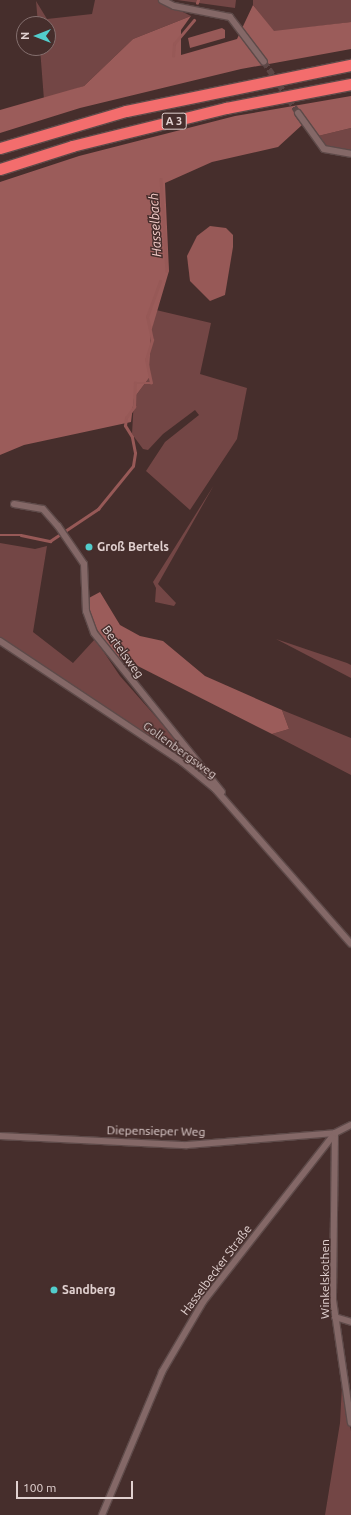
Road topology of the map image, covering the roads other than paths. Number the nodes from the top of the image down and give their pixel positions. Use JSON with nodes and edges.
{"nodes":[{"id":1,"x":162,"y":0,"type":"edge"},
{"id":2,"x":264,"y":62,"type":"tunnel mouth"},
{"id":3,"x":351,"y":65,"type":"edge"},
{"id":4,"x":351,"y":84,"type":"edge"},
{"id":5,"x":298,"y":113,"type":"tunnel mouth"},
{"id":6,"x":0,"y":148,"type":"edge"},
{"id":7,"x":351,"y":154,"type":"edge"},
{"id":8,"x":0,"y":169,"type":"edge"},
{"id":9,"x":14,"y":504,"type":"dead end"},
{"id":10,"x":0,"y":641,"type":"edge"},
{"id":11,"x":224,"y":798,"type":"junction"},
{"id":12,"x":351,"y":944,"type":"edge"},
{"id":13,"x":351,"y":1125,"type":"edge"},
{"id":14,"x":335,"y":1133,"type":"junction"},
{"id":15,"x":0,"y":1136,"type":"edge"},
{"id":16,"x":336,"y":1317,"type":"junction"},
{"id":17,"x":351,"y":1322,"type":"edge"},
{"id":18,"x":351,"y":1422,"type":"edge"},
{"id":19,"x":102,"y":1515,"type":"edge"}],
"edges":[{"from":1,"to":2,"type":"street"},
{"from":3,"to":6,"type":"highway","number":"A 3"},
{"from":4,"to":8,"type":"highway","number":"A 3"},
{"from":5,"to":7,"type":"street"},
{"from":9,"to":11,"type":"street","name":"Bertelsweg"},
{"from":10,"to":11,"type":"street","name":"Gollenbergsweg"},
{"from":11,"to":12,"type":"street","name":"Gollenbergsweg"},
{"from":13,"to":14,"type":"street","name":"Hasselbecker Straße"},
{"from":14,"to":15,"type":"street","name":"Diepensieper Weg"},
{"from":14,"to":16,"type":"street","name":"Winkelskothen"},
{"from":14,"to":19,"type":"street","name":"Hasselbecker Straße"},
{"from":16,"to":17,"type":"street"},
{"from":16,"to":18,"type":"street","name":"Winkelskothen"}]}
